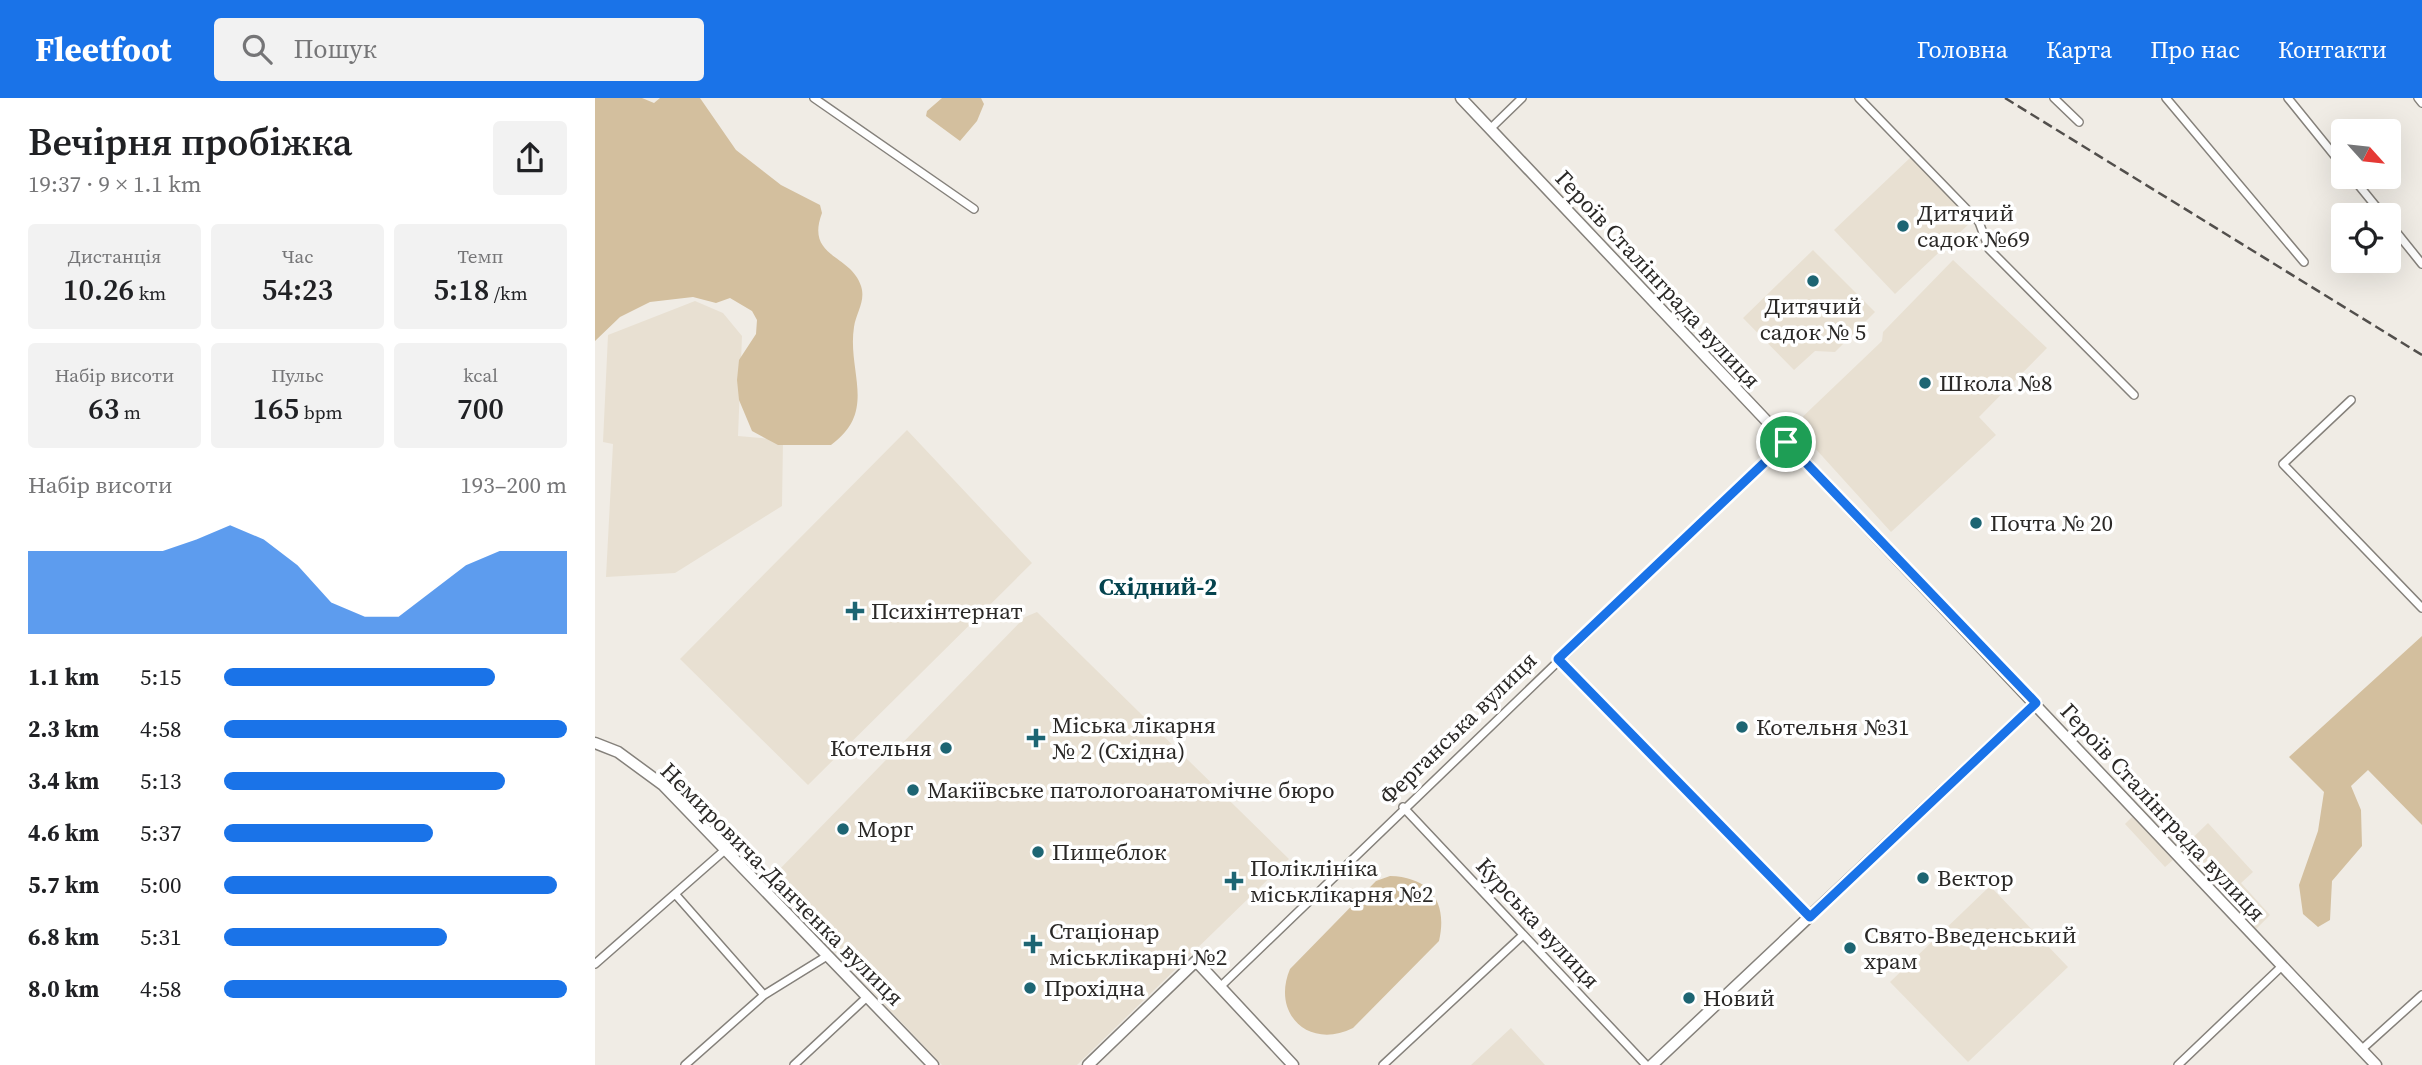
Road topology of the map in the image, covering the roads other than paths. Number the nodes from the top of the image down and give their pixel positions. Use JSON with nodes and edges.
{"nodes":[{"id":1,"x":814,"y":98,"type":"edge"},
{"id":2,"x":1461,"y":98,"type":"edge"},
{"id":3,"x":1522,"y":98,"type":"edge"},
{"id":4,"x":1859,"y":98,"type":"edge"},
{"id":5,"x":2054,"y":98,"type":"edge"},
{"id":6,"x":2166,"y":98,"type":"edge"},
{"id":7,"x":2288,"y":98,"type":"edge"},
{"id":8,"x":2418,"y":98,"type":"edge"},
{"id":9,"x":2422,"y":103,"type":"edge"},
{"id":10,"x":2079,"y":122,"type":"dead end"},
{"id":11,"x":1490,"y":129,"type":"junction"},
{"id":12,"x":2331,"y":151,"type":"edge"},
{"id":13,"x":2362,"y":189,"type":"edge"},
{"id":14,"x":2373,"y":203,"type":"edge"},
{"id":15,"x":974,"y":209,"type":"dead end"},
{"id":16,"x":2401,"y":238,"type":"edge"},
{"id":17,"x":2304,"y":262,"type":"dead end"},
{"id":18,"x":2422,"y":264,"type":"edge"},
{"id":19,"x":2134,"y":395,"type":"dead end"},
{"id":20,"x":2351,"y":400,"type":"dead end"},
{"id":21,"x":1786,"y":442,"type":"junction"},
{"id":22,"x":2422,"y":608,"type":"edge"},
{"id":23,"x":1558,"y":659,"type":"junction"},
{"id":24,"x":2036,"y":703,"type":"junction"},
{"id":25,"x":595,"y":743,"type":"edge"},
{"id":26,"x":1403,"y":807,"type":"junction"},
{"id":27,"x":726,"y":849,"type":"junction"},
{"id":28,"x":676,"y":895,"type":"junction"},
{"id":29,"x":1810,"y":917,"type":"junction"},
{"id":30,"x":1523,"y":935,"type":"junction"},
{"id":31,"x":827,"y":956,"type":"junction"},
{"id":32,"x":595,"y":964,"type":"edge"},
{"id":33,"x":2281,"y":967,"type":"junction"},
{"id":34,"x":1220,"y":987,"type":"junction"},
{"id":35,"x":764,"y":995,"type":"junction"},
{"id":36,"x":2422,"y":995,"type":"edge"},
{"id":37,"x":867,"y":997,"type":"junction"},
{"id":38,"x":2361,"y":1050,"type":"junction"},
{"id":39,"x":685,"y":1065,"type":"edge"},
{"id":40,"x":794,"y":1065,"type":"edge"},
{"id":41,"x":933,"y":1065,"type":"edge"},
{"id":42,"x":1088,"y":1065,"type":"edge"},
{"id":43,"x":1293,"y":1065,"type":"edge"},
{"id":44,"x":1383,"y":1065,"type":"edge"},
{"id":45,"x":1646,"y":1065,"type":"edge"},
{"id":46,"x":1653,"y":1065,"type":"edge"},
{"id":47,"x":2178,"y":1065,"type":"edge"},
{"id":48,"x":2376,"y":1065,"type":"edge"}],
"edges":[{"from":1,"to":15,"type":"street"},
{"from":2,"to":11,"type":"main road","name":"Героїв Сталінграда вулиця"},
{"from":3,"to":11,"type":"street"},
{"from":4,"to":19,"type":"street"},
{"from":5,"to":10,"type":"street"},
{"from":6,"to":17,"type":"street"},
{"from":7,"to":12,"type":"street"},
{"from":8,"to":9,"type":"street"},
{"from":11,"to":21,"type":"main road","name":"Героїв Сталінграда вулиця"},
{"from":13,"to":14,"type":"street"},
{"from":16,"to":18,"type":"street"},
{"from":20,"to":22,"type":"street"},
{"from":21,"to":23,"type":"street","name":"Ферганська вулиця"},
{"from":21,"to":24,"type":"main road","name":"Героїв Сталінграда вулиця"},
{"from":23,"to":26,"type":"street","name":"Ферганська вулиця"},
{"from":23,"to":29,"type":"street"},
{"from":24,"to":29,"type":"main road"},
{"from":24,"to":33,"type":"main road","name":"Героїв Сталінграда вулиця"},
{"from":25,"to":27,"type":"main road","name":"Немировича-Данченка вулиця"},
{"from":26,"to":30,"type":"street","name":"Курська вулиця"},
{"from":26,"to":34,"type":"street","name":"Ферганська вулиця"},
{"from":27,"to":28,"type":"street"},
{"from":27,"to":31,"type":"main road","name":"Немировича-Данченка вулиця"},
{"from":28,"to":32,"type":"street"},
{"from":28,"to":35,"type":"street"},
{"from":29,"to":46,"type":"main road"},
{"from":30,"to":44,"type":"street"},
{"from":30,"to":45,"type":"street","name":"Курська вулиця"},
{"from":31,"to":35,"type":"street"},
{"from":31,"to":37,"type":"main road","name":"Немировича-Данченка вулиця"},
{"from":33,"to":38,"type":"main road","name":"Героїв Сталінграда вулиця"},
{"from":33,"to":47,"type":"street"},
{"from":34,"to":42,"type":"main road"},
{"from":34,"to":43,"type":"main road"},
{"from":35,"to":39,"type":"street"},
{"from":36,"to":38,"type":"street"},
{"from":37,"to":40,"type":"street"},
{"from":37,"to":41,"type":"main road","name":"Немировича-Данченка вулиця"},
{"from":38,"to":48,"type":"main road","name":"Героїв Сталінграда вулиця"}]}
